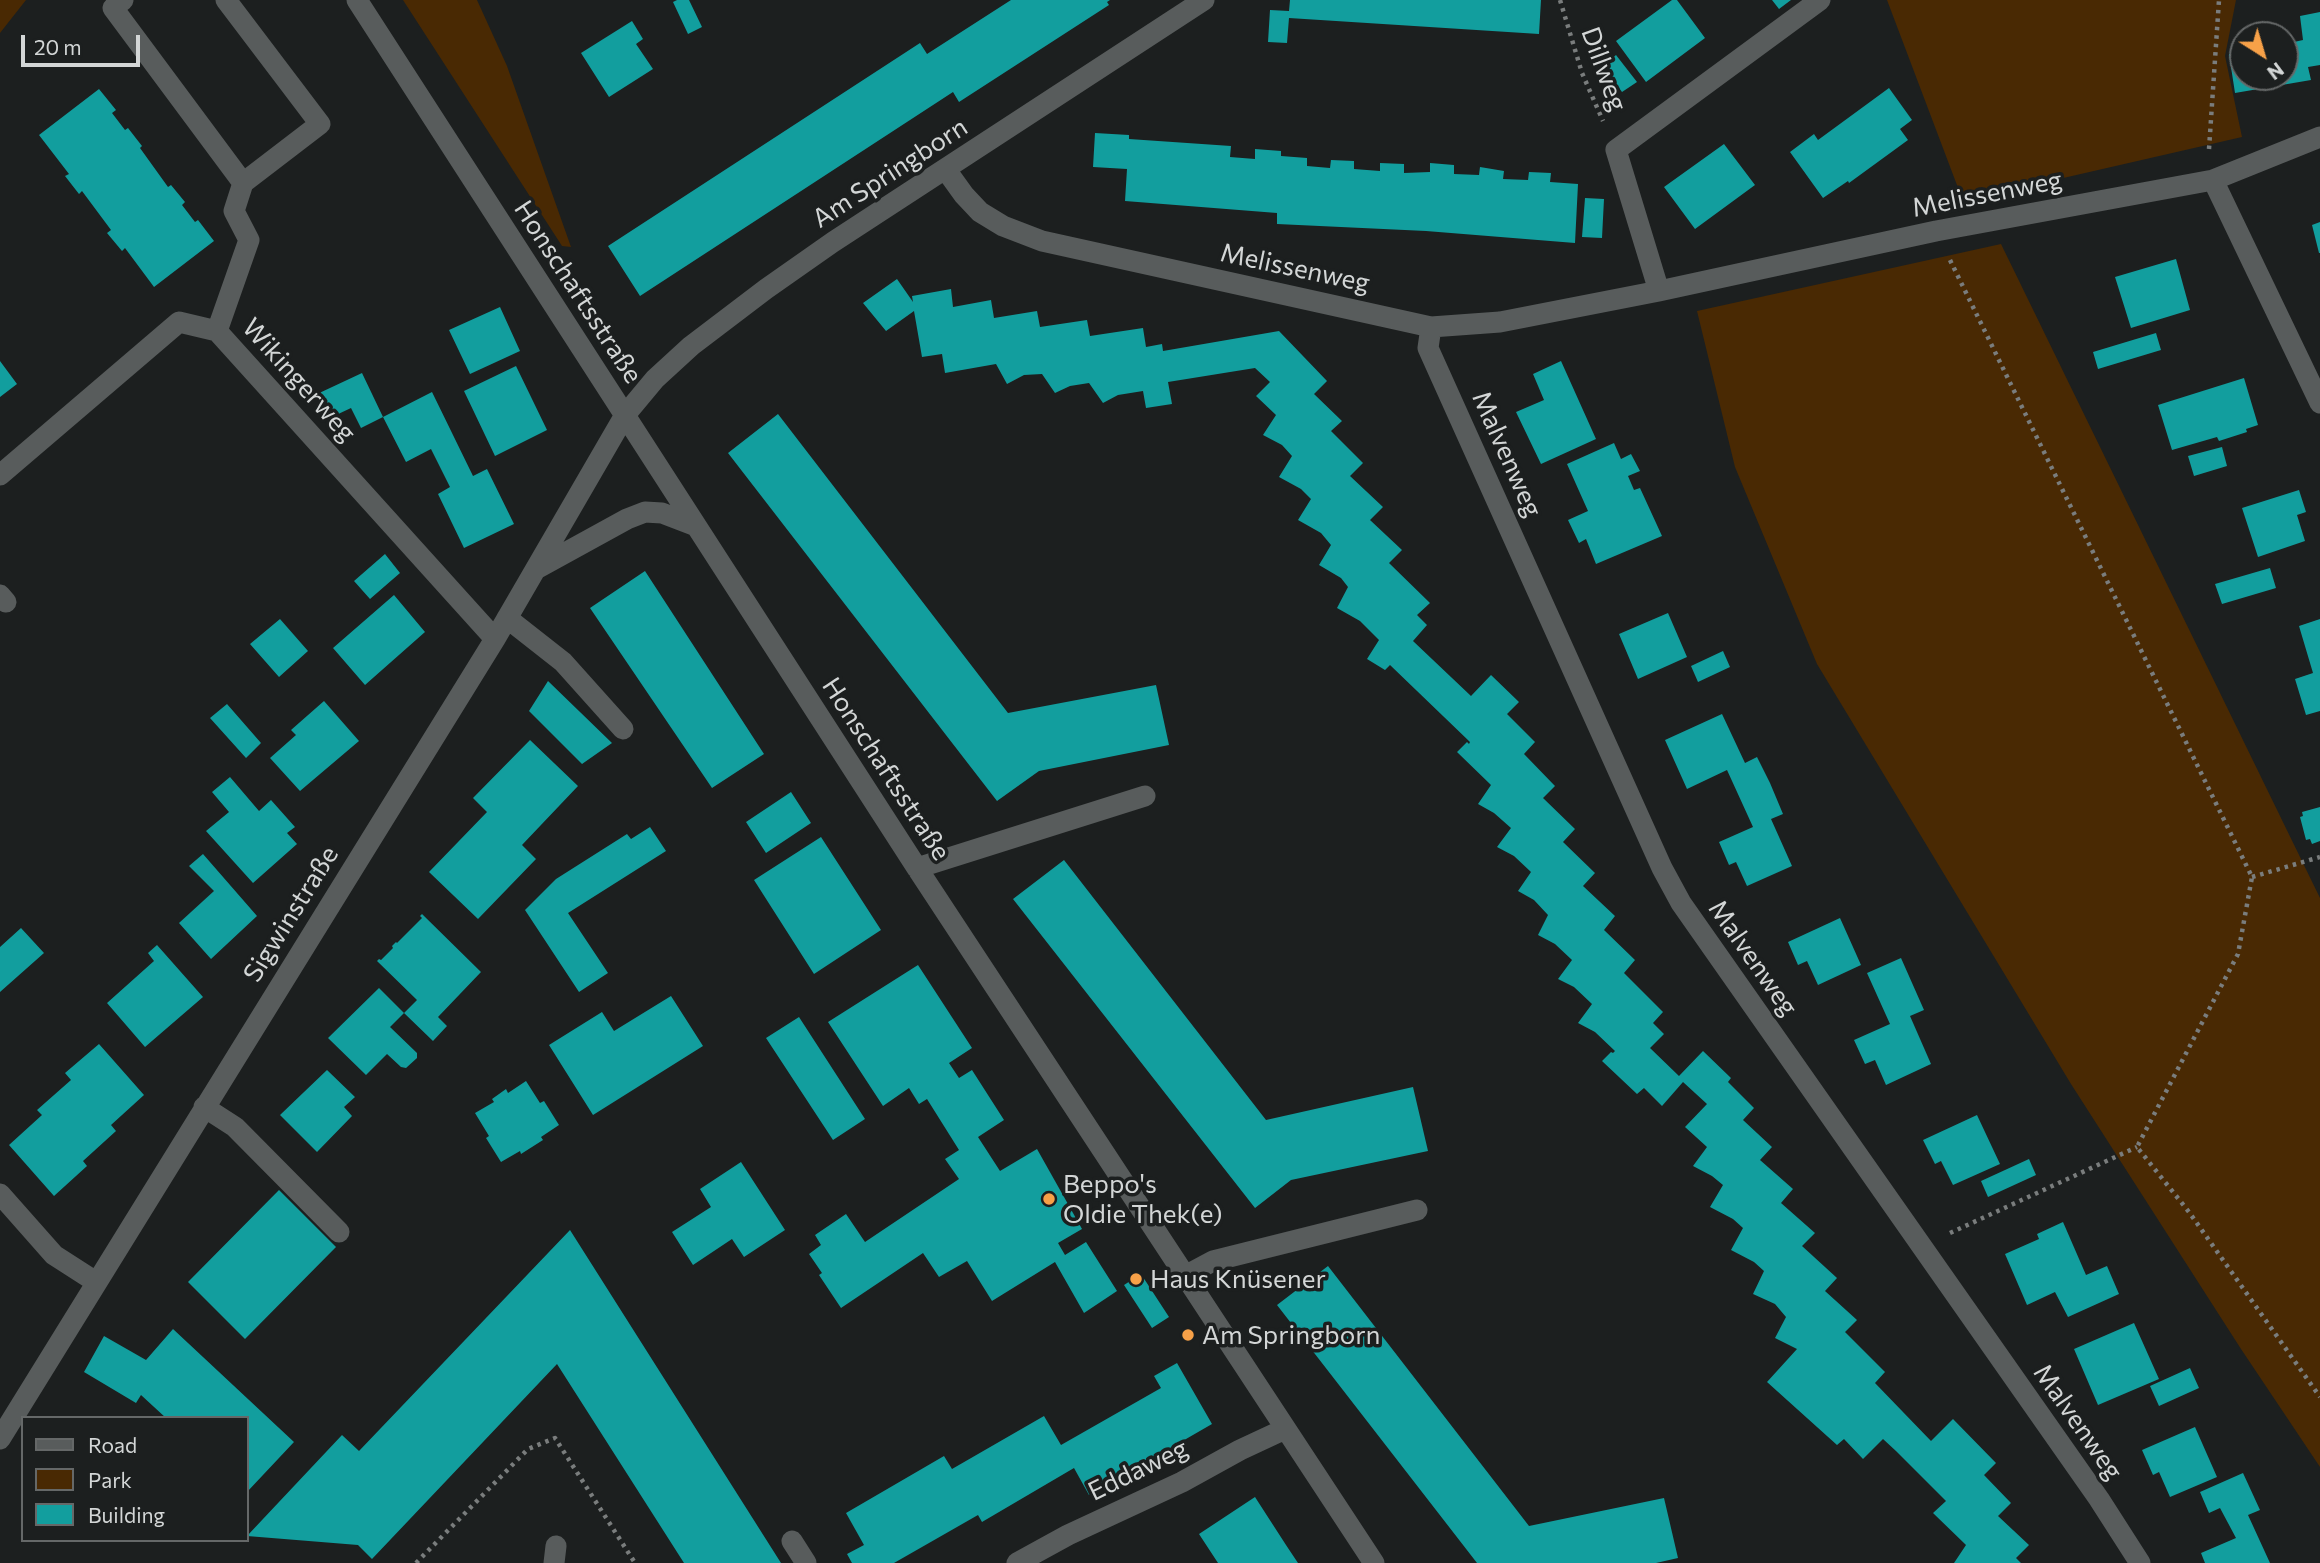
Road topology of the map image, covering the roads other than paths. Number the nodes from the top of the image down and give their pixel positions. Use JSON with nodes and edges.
{"nodes":[{"id":1,"x":124,"y":0,"type":"edge"},
{"id":2,"x":226,"y":0,"type":"edge"},
{"id":3,"x":357,"y":0,"type":"edge"},
{"id":4,"x":1820,"y":0,"type":"edge"},
{"id":5,"x":1199,"y":1,"type":"edge"},
{"id":6,"x":2320,"y":137,"type":"edge"},
{"id":7,"x":946,"y":170,"type":"junction"},
{"id":8,"x":2213,"y":180,"type":"junction"},
{"id":9,"x":243,"y":183,"type":"junction"},
{"id":10,"x":1659,"y":291,"type":"junction"},
{"id":11,"x":1431,"y":327,"type":"junction"},
{"id":12,"x":217,"y":331,"type":"junction"},
{"id":13,"x":2320,"y":403,"type":"edge"},
{"id":14,"x":625,"y":415,"type":"junction"},
{"id":15,"x":0,"y":475,"type":"edge"},
{"id":16,"x":696,"y":526,"type":"junction"},
{"id":17,"x":534,"y":570,"type":"junction"},
{"id":18,"x":508,"y":618,"type":"junction"},
{"id":19,"x":495,"y":639,"type":"junction"},
{"id":20,"x":623,"y":729,"type":"dead end"},
{"id":21,"x":1145,"y":796,"type":"dead end"},
{"id":22,"x":917,"y":868,"type":"junction"},
{"id":23,"x":204,"y":1107,"type":"junction"},
{"id":24,"x":0,"y":1194,"type":"edge"},
{"id":25,"x":1417,"y":1210,"type":"dead end"},
{"id":26,"x":339,"y":1232,"type":"dead end"},
{"id":27,"x":1185,"y":1276,"type":"junction"},
{"id":28,"x":96,"y":1282,"type":"junction"},
{"id":29,"x":1285,"y":1429,"type":"junction"},
{"id":30,"x":0,"y":1439,"type":"edge"},
{"id":31,"x":792,"y":1541,"type":"dead end"},
{"id":32,"x":806,"y":1563,"type":"edge"},
{"id":33,"x":1017,"y":1563,"type":"edge"},
{"id":34,"x":1374,"y":1563,"type":"edge"},
{"id":35,"x":2140,"y":1563,"type":"edge"}],
"edges":[{"from":1,"to":9,"type":"street"},
{"from":2,"to":9,"type":"street"},
{"from":3,"to":14,"type":"street","name":"Honschaftsstraße"},
{"from":4,"to":10,"type":"street"},
{"from":5,"to":7,"type":"street","name":"Am Springborn"},
{"from":6,"to":8,"type":"street","name":"Melissenweg"},
{"from":7,"to":11,"type":"street","name":"Melissenweg"},
{"from":7,"to":14,"type":"street","name":"Am Springborn"},
{"from":8,"to":10,"type":"street","name":"Melissenweg"},
{"from":8,"to":13,"type":"street"},
{"from":9,"to":12,"type":"street"},
{"from":10,"to":11,"type":"street","name":"Melissenweg"},
{"from":11,"to":35,"type":"street","name":"Malvenweg"},
{"from":12,"to":15,"type":"street","name":"Wikingerweg"},
{"from":12,"to":19,"type":"street","name":"Wikingerweg"},
{"from":14,"to":16,"type":"street","name":"Honschaftsstraße"},
{"from":14,"to":17,"type":"street","name":"Sigwinstraße"},
{"from":16,"to":17,"type":"street"},
{"from":16,"to":22,"type":"street","name":"Honschaftsstraße"},
{"from":17,"to":18,"type":"street","name":"Sigwinstraße"},
{"from":18,"to":19,"type":"street","name":"Sigwinstraße"},
{"from":18,"to":20,"type":"street"},
{"from":19,"to":23,"type":"street","name":"Sigwinstraße"},
{"from":21,"to":22,"type":"street"},
{"from":22,"to":27,"type":"street","name":"Honschaftsstraße"},
{"from":23,"to":26,"type":"street"},
{"from":23,"to":28,"type":"street","name":"Sigwinstraße"},
{"from":24,"to":28,"type":"street"},
{"from":25,"to":27,"type":"street"},
{"from":27,"to":29,"type":"street","name":"Honschaftsstraße"},
{"from":28,"to":30,"type":"street","name":"Sigwinstraße"},
{"from":29,"to":33,"type":"street","name":"Eddaweg"},
{"from":29,"to":34,"type":"street","name":"Honschaftsstraße"},
{"from":31,"to":32,"type":"street"}]}
